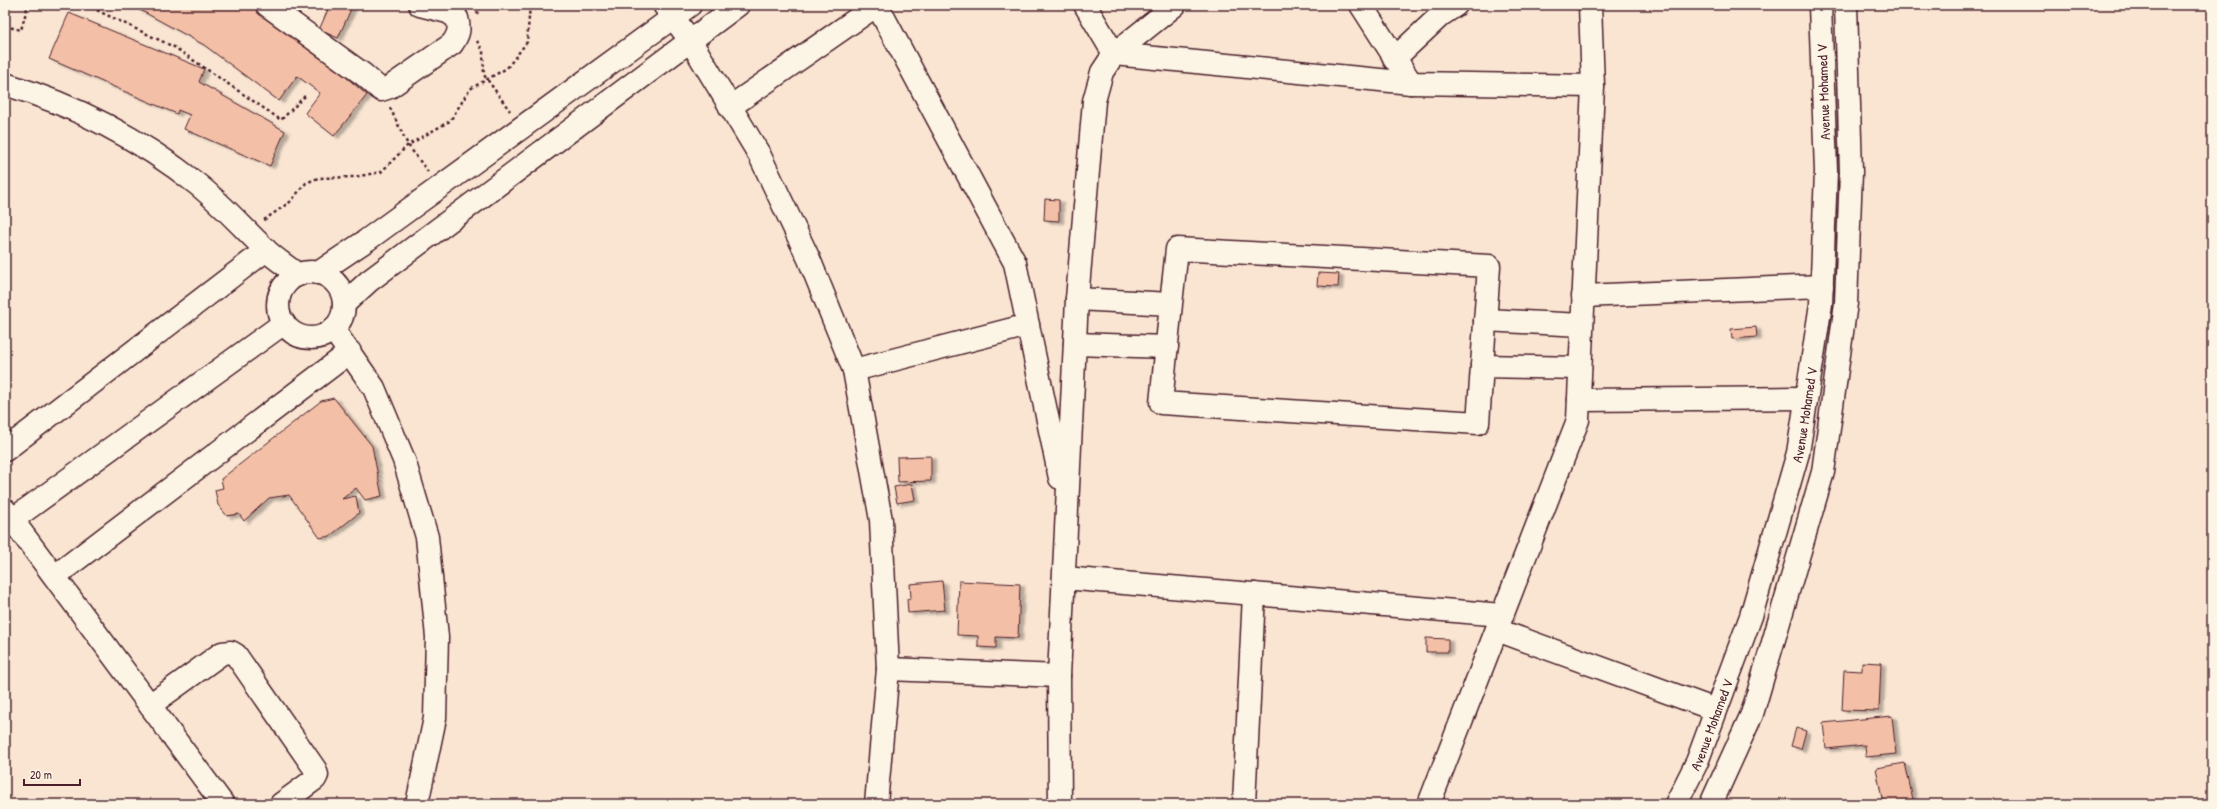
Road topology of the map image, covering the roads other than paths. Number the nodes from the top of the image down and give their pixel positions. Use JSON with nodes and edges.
{"nodes":[{"id":1,"x":267,"y":5,"type":"edge"},
{"id":2,"x":420,"y":5,"type":"edge"},
{"id":3,"x":738,"y":5,"type":"edge"},
{"id":4,"x":877,"y":5,"type":"edge"},
{"id":5,"x":1085,"y":5,"type":"edge"},
{"id":6,"x":1175,"y":5,"type":"edge"},
{"id":7,"x":1361,"y":5,"type":"edge"},
{"id":8,"x":1456,"y":5,"type":"edge"},
{"id":9,"x":1590,"y":5,"type":"edge"},
{"id":10,"x":1820,"y":5,"type":"edge"},
{"id":11,"x":1846,"y":5,"type":"edge"},
{"id":12,"x":676,"y":9,"type":"edge"},
{"id":13,"x":690,"y":40,"type":"junction"},
{"id":14,"x":1114,"y":54,"type":"junction"},
{"id":15,"x":1394,"y":59,"type":"junction"},
{"id":16,"x":1411,"y":83,"type":"junction"},
{"id":17,"x":5,"y":84,"type":"edge"},
{"id":18,"x":1593,"y":86,"type":"junction"},
{"id":19,"x":730,"y":107,"type":"junction"},
{"id":20,"x":266,"y":250,"type":"junction"},
{"id":21,"x":321,"y":273,"type":"junction"},
{"id":22,"x":1822,"y":286,"type":"junction"},
{"id":23,"x":1583,"y":296,"type":"junction"},
{"id":24,"x":1077,"y":299,"type":"junction"},
{"id":25,"x":344,"y":304,"type":"junction"},
{"id":26,"x":1172,"y":304,"type":"junction"},
{"id":27,"x":1485,"y":320,"type":"junction"},
{"id":28,"x":284,"y":323,"type":"junction"},
{"id":29,"x":1028,"y":325,"type":"junction"},
{"id":30,"x":1582,"y":325,"type":"junction"},
{"id":31,"x":333,"y":329,"type":"junction"},
{"id":32,"x":1075,"y":344,"type":"junction"},
{"id":33,"x":1167,"y":347,"type":"junction"},
{"id":34,"x":350,"y":352,"type":"junction"},
{"id":35,"x":1482,"y":366,"type":"junction"},
{"id":36,"x":1580,"y":368,"type":"junction"},
{"id":37,"x":854,"y":370,"type":"junction"},
{"id":38,"x":1806,"y":398,"type":"junction"},
{"id":39,"x":1579,"y":400,"type":"junction"},
{"id":40,"x":5,"y":450,"type":"edge"},
{"id":41,"x":1067,"y":509,"type":"junction"},
{"id":42,"x":9,"y":515,"type":"edge"},
{"id":43,"x":55,"y":576,"type":"junction"},
{"id":44,"x":1064,"y":578,"type":"junction"},
{"id":45,"x":1254,"y":594,"type":"junction"},
{"id":46,"x":1499,"y":623,"type":"junction"},
{"id":47,"x":888,"y":669,"type":"junction"},
{"id":48,"x":1059,"y":676,"type":"junction"},
{"id":49,"x":150,"y":705,"type":"junction"},
{"id":50,"x":1716,"y":710,"type":"junction"},
{"id":51,"x":223,"y":804,"type":"edge"},
{"id":52,"x":281,"y":804,"type":"edge"},
{"id":53,"x":417,"y":804,"type":"edge"},
{"id":54,"x":876,"y":804,"type":"edge"},
{"id":55,"x":1060,"y":804,"type":"edge"},
{"id":56,"x":1244,"y":804,"type":"edge"},
{"id":57,"x":1429,"y":804,"type":"edge"},
{"id":58,"x":1676,"y":804,"type":"edge"},
{"id":59,"x":1711,"y":804,"type":"edge"}],
"edges":[{"from":1,"to":2,"type":"street"},
{"from":3,"to":13,"type":"street"},
{"from":4,"to":19,"type":"street"},
{"from":4,"to":29,"type":"street"},
{"from":5,"to":14,"type":"street"},
{"from":6,"to":14,"type":"street"},
{"from":7,"to":15,"type":"street"},
{"from":8,"to":15,"type":"street"},
{"from":9,"to":18,"type":"street"},
{"from":10,"to":22,"type":"street","name":"Avenue Mohamed V"},
{"from":11,"to":59,"type":"street","name":"Avenue Mohamed V"},
{"from":12,"to":13,"type":"street"},
{"from":12,"to":21,"type":"street"},
{"from":13,"to":19,"type":"street"},
{"from":13,"to":25,"type":"street"},
{"from":14,"to":16,"type":"street"},
{"from":14,"to":24,"type":"street"},
{"from":15,"to":16,"type":"street"},
{"from":16,"to":18,"type":"street"},
{"from":17,"to":20,"type":"street"},
{"from":18,"to":23,"type":"street"},
{"from":19,"to":37,"type":"street"},
{"from":20,"to":21,"type":"street"},
{"from":20,"to":40,"type":"street"},
{"from":21,"to":25,"type":"street"},
{"from":21,"to":28,"type":"street"},
{"from":22,"to":23,"type":"street"},
{"from":22,"to":38,"type":"street","name":"Avenue Mohamed V"},
{"from":23,"to":30,"type":"street"},
{"from":24,"to":26,"type":"street"},
{"from":24,"to":32,"type":"street"},
{"from":25,"to":31,"type":"street"},
{"from":26,"to":27,"type":"street"},
{"from":26,"to":33,"type":"street"},
{"from":27,"to":30,"type":"street"},
{"from":27,"to":35,"type":"street"},
{"from":28,"to":31,"type":"street"},
{"from":28,"to":42,"type":"street"},
{"from":29,"to":37,"type":"street"},
{"from":29,"to":41,"type":"street"},
{"from":30,"to":36,"type":"street"},
{"from":31,"to":34,"type":"street"},
{"from":32,"to":33,"type":"street"},
{"from":32,"to":41,"type":"street"},
{"from":33,"to":35,"type":"street"},
{"from":34,"to":43,"type":"street"},
{"from":34,"to":53,"type":"street"},
{"from":35,"to":36,"type":"street"},
{"from":36,"to":39,"type":"street"},
{"from":37,"to":47,"type":"street"},
{"from":38,"to":39,"type":"street"},
{"from":38,"to":50,"type":"street","name":"Avenue Mohamed V"},
{"from":39,"to":46,"type":"street"},
{"from":41,"to":44,"type":"street"},
{"from":42,"to":43,"type":"street"},
{"from":43,"to":49,"type":"street"},
{"from":44,"to":45,"type":"street"},
{"from":44,"to":48,"type":"street"},
{"from":45,"to":46,"type":"street"},
{"from":45,"to":56,"type":"street"},
{"from":46,"to":50,"type":"street"},
{"from":46,"to":57,"type":"street"},
{"from":47,"to":48,"type":"street"},
{"from":47,"to":54,"type":"street"},
{"from":48,"to":55,"type":"street"},
{"from":49,"to":51,"type":"street"},
{"from":49,"to":52,"type":"street"},
{"from":50,"to":58,"type":"street","name":"Avenue Mohamed V"}]}
